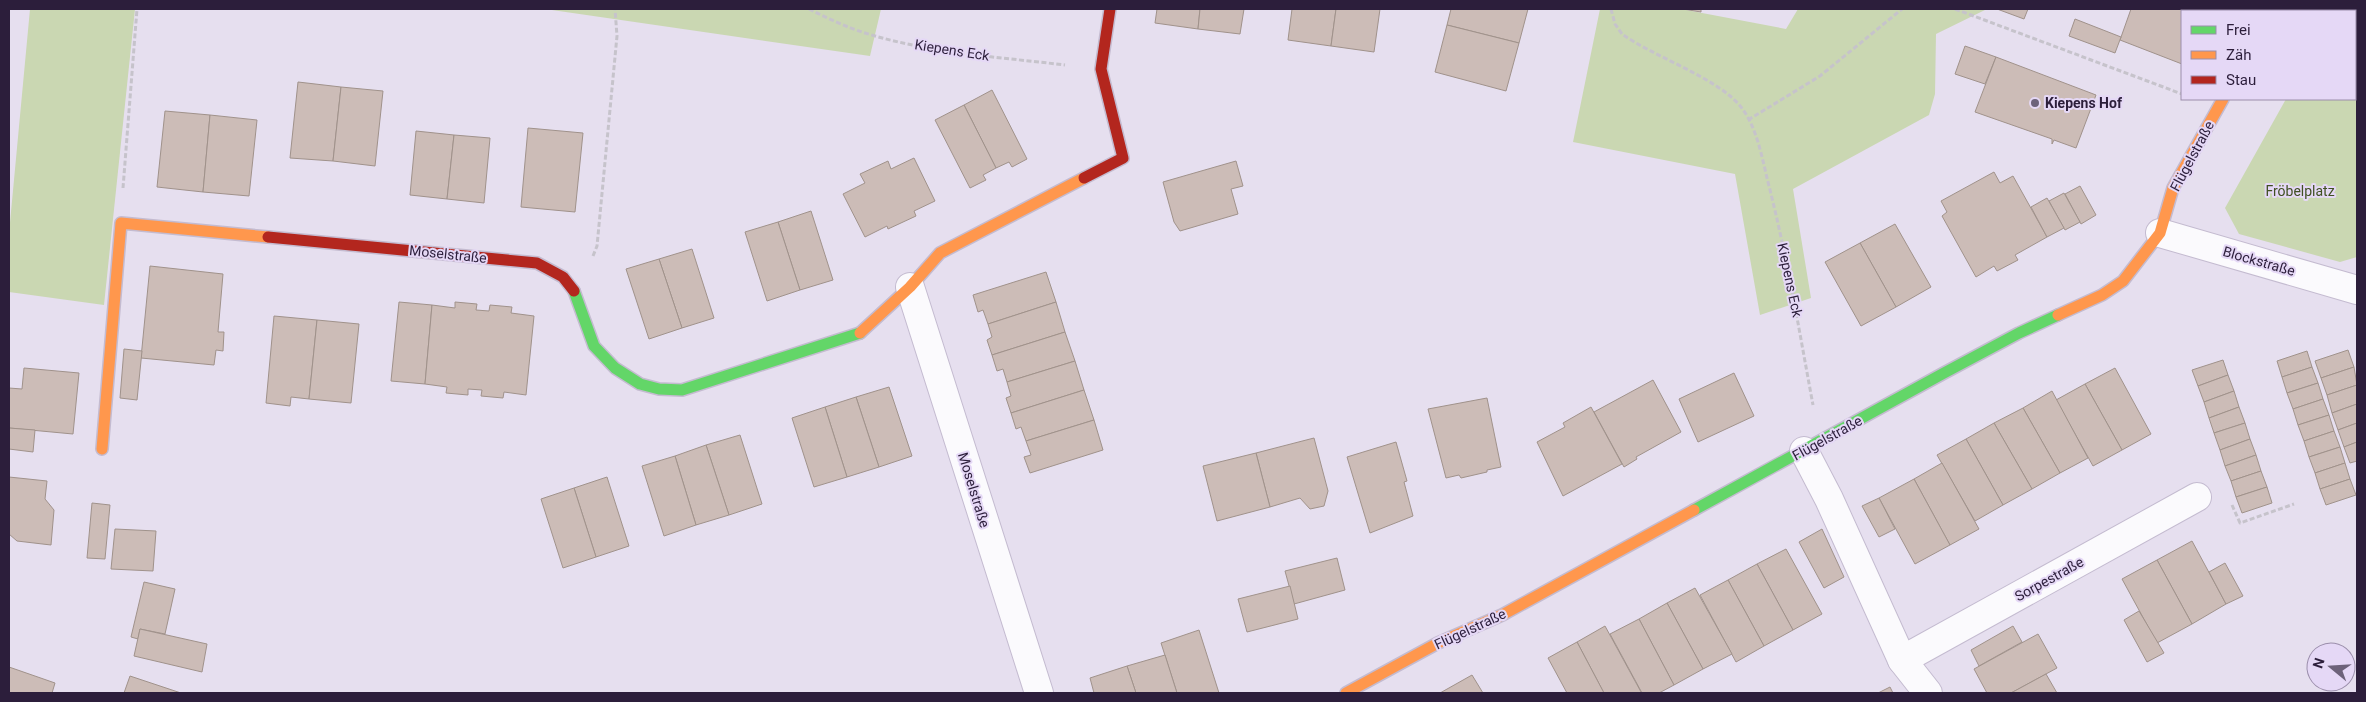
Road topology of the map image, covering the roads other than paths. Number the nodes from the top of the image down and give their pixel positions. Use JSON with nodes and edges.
{"nodes":[{"id":1,"x":1110,"y":9,"type":"edge"},
{"id":2,"x":2222,"y":100,"type":"edge"},
{"id":3,"x":2160,"y":233,"type":"junction"},
{"id":4,"x":910,"y":287,"type":"junction"},
{"id":5,"x":2357,"y":290,"type":"edge"},
{"id":6,"x":1812,"y":447,"type":"junction"},
{"id":7,"x":102,"y":449,"type":"dead end"},
{"id":8,"x":2197,"y":497,"type":"road end"},
{"id":9,"x":1902,"y":660,"type":"junction"},
{"id":10,"x":1039,"y":693,"type":"edge"},
{"id":11,"x":1346,"y":693,"type":"edge"},
{"id":12,"x":1928,"y":693,"type":"edge"}],
"edges":[{"from":1,"to":4,"type":"street","name":"Moselstraße"},
{"from":2,"to":3,"type":"street","name":"Flügelstraße"},
{"from":3,"to":5,"type":"street","name":"Blockstraße"},
{"from":3,"to":6,"type":"street","name":"Flügelstraße"},
{"from":4,"to":7,"type":"street","name":"Moselstraße"},
{"from":4,"to":10,"type":"street","name":"Moselstraße"},
{"from":6,"to":9,"type":"street"},
{"from":6,"to":11,"type":"street","name":"Flügelstraße"},
{"from":8,"to":9,"type":"street","name":"Sorpestraße"},
{"from":9,"to":12,"type":"street"}]}
